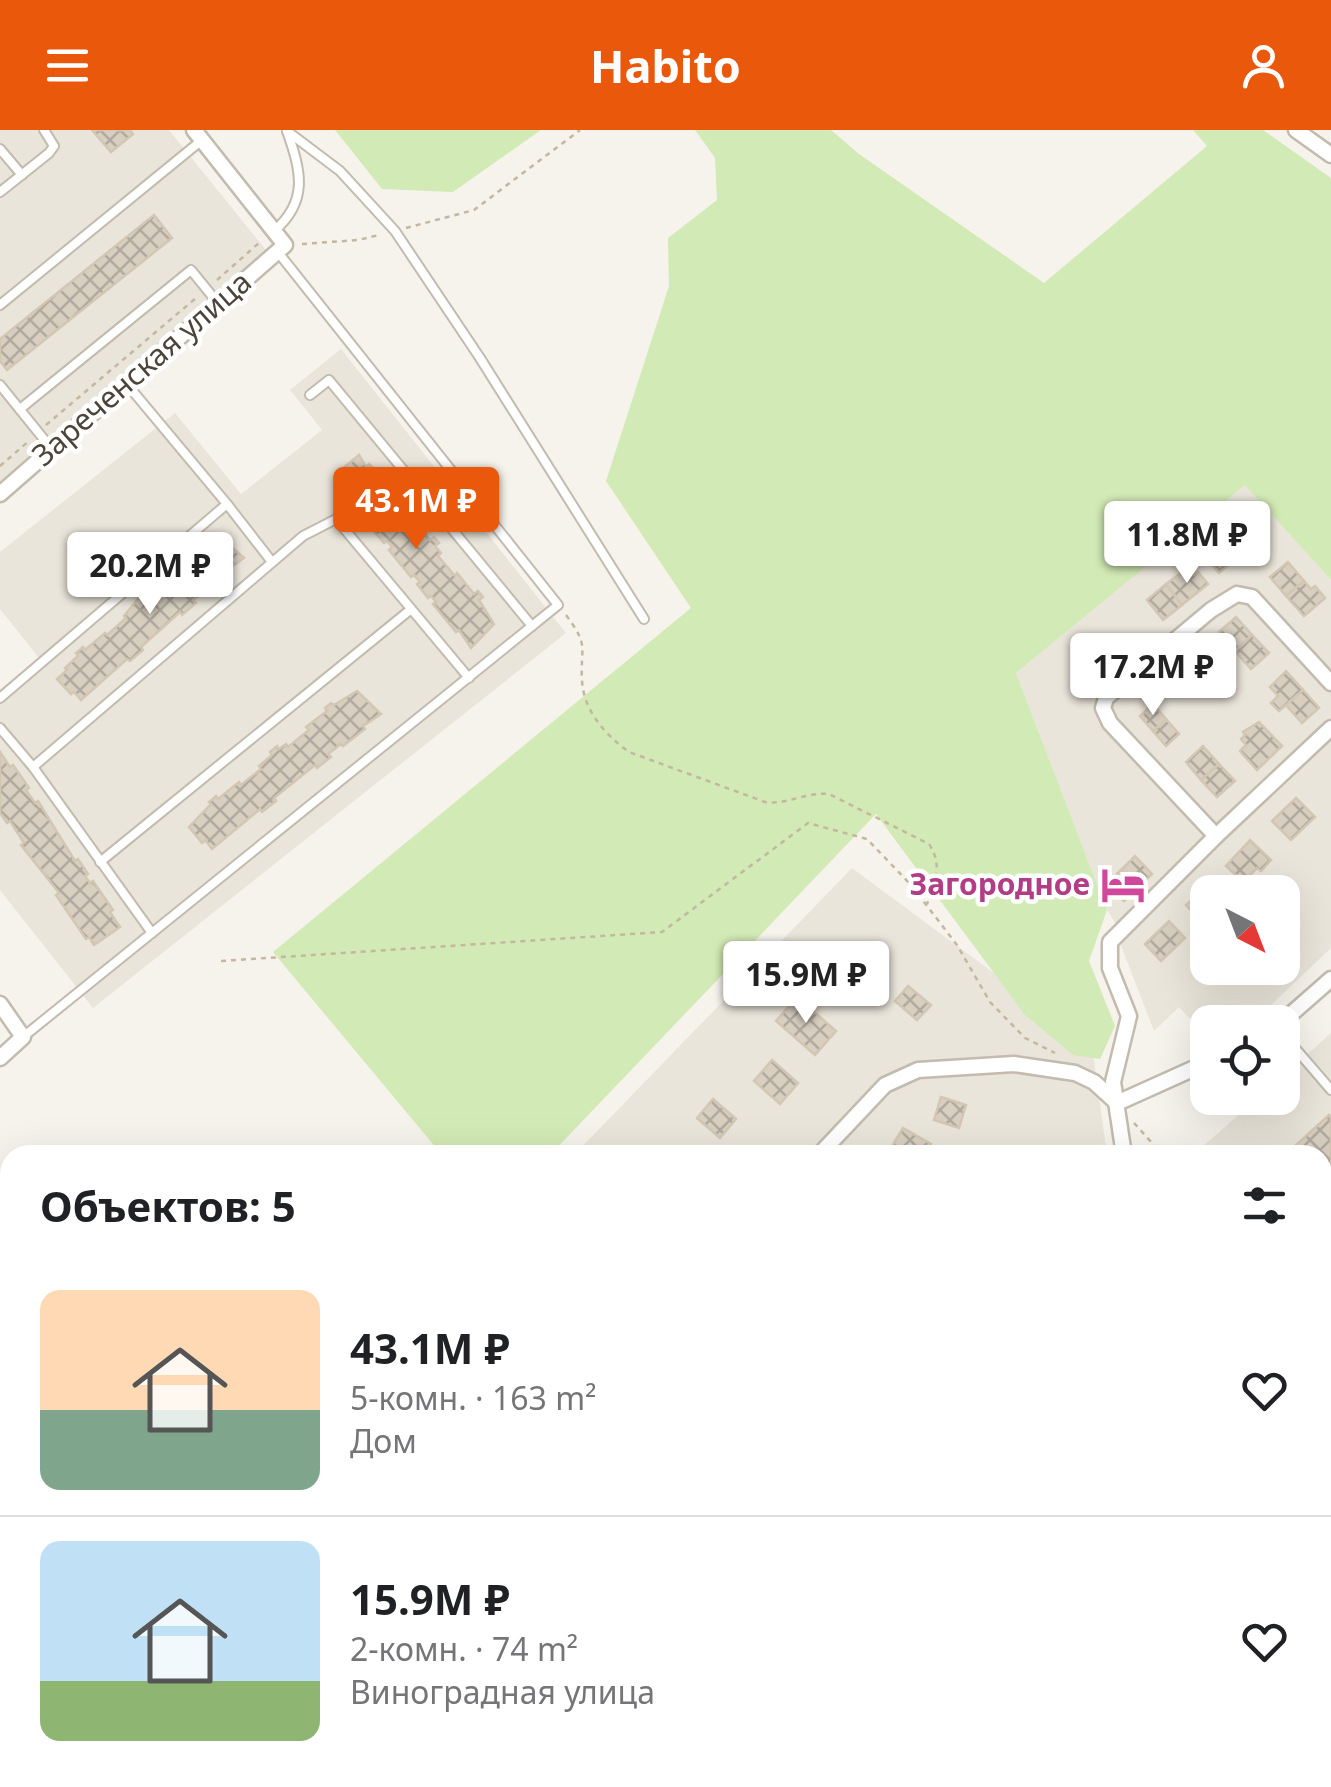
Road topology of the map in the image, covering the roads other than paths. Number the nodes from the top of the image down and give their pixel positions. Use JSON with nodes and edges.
{"nodes":[{"id":1,"x":44,"y":130,"type":"edge"},
{"id":2,"x":286,"y":130,"type":"edge"},
{"id":3,"x":1296,"y":130,"type":"edge"},
{"id":4,"x":198,"y":135,"type":"edge"},
{"id":5,"x":0,"y":149,"type":"edge"},
{"id":6,"x":1331,"y":155,"type":"edge"},
{"id":7,"x":22,"y":175,"type":"junction"},
{"id":8,"x":0,"y":192,"type":"edge"},
{"id":9,"x":274,"y":231,"type":"junction"},
{"id":10,"x":281,"y":248,"type":"junction"},
{"id":11,"x":217,"y":302,"type":"junction"},
{"id":12,"x":0,"y":305,"type":"edge"},
{"id":13,"x":126,"y":383,"type":"junction"},
{"id":14,"x":0,"y":384,"type":"edge"},
{"id":15,"x":310,"y":394,"type":"dead end"},
{"id":16,"x":20,"y":409,"type":"junction"},
{"id":17,"x":52,"y":448,"type":"junction"},
{"id":18,"x":0,"y":494,"type":"edge"},
{"id":19,"x":226,"y":504,"type":"junction"},
{"id":20,"x":272,"y":562,"type":"junction"},
{"id":21,"x":410,"y":610,"type":"junction"},
{"id":22,"x":644,"y":618,"type":"dead end"},
{"id":23,"x":532,"y":626,"type":"junction"},
{"id":24,"x":469,"y":678,"type":"junction"},
{"id":25,"x":1331,"y":683,"type":"edge"},
{"id":26,"x":0,"y":698,"type":"edge"},
{"id":27,"x":0,"y":728,"type":"edge"},
{"id":28,"x":1331,"y":728,"type":"edge"},
{"id":29,"x":32,"y":767,"type":"junction"},
{"id":30,"x":1216,"y":836,"type":"junction"},
{"id":31,"x":100,"y":862,"type":"junction"},
{"id":32,"x":152,"y":933,"type":"junction"},
{"id":33,"x":1331,"y":979,"type":"edge"},
{"id":34,"x":0,"y":1004,"type":"edge"},
{"id":35,"x":1300,"y":1006,"type":"edge"},
{"id":36,"x":23,"y":1037,"type":"junction"},
{"id":37,"x":1300,"y":1054,"type":"edge"},
{"id":38,"x":0,"y":1058,"type":"edge"},
{"id":39,"x":1190,"y":1070,"type":"edge"},
{"id":40,"x":1331,"y":1090,"type":"edge"},
{"id":41,"x":1116,"y":1103,"type":"junction"},
{"id":42,"x":828,"y":1145,"type":"edge"},
{"id":43,"x":1122,"y":1145,"type":"edge"}],
"edges":[{"from":1,"to":7,"type":"lane"},
{"from":2,"to":9,"type":"lane"},
{"from":2,"to":22,"type":"lane"},
{"from":3,"to":6,"type":"street"},
{"from":4,"to":9,"type":"street"},
{"from":4,"to":12,"type":"lane"},
{"from":5,"to":7,"type":"lane"},
{"from":7,"to":8,"type":"lane"},
{"from":9,"to":10,"type":"street"},
{"from":10,"to":11,"type":"street","name":"Зареченская улица"},
{"from":10,"to":23,"type":"lane"},
{"from":11,"to":13,"type":"street","name":"Зареченская улица"},
{"from":11,"to":16,"type":"lane"},
{"from":13,"to":17,"type":"street","name":"Зареченская улица"},
{"from":13,"to":19,"type":"lane"},
{"from":14,"to":16,"type":"lane"},
{"from":15,"to":23,"type":"lane"},
{"from":16,"to":17,"type":"lane"},
{"from":17,"to":18,"type":"street","name":"Зареченская улица"},
{"from":19,"to":20,"type":"lane"},
{"from":19,"to":26,"type":"lane"},
{"from":20,"to":21,"type":"lane"},
{"from":20,"to":29,"type":"lane"},
{"from":21,"to":24,"type":"lane"},
{"from":21,"to":31,"type":"lane"},
{"from":23,"to":24,"type":"lane"},
{"from":24,"to":32,"type":"lane"},
{"from":25,"to":30,"type":"street"},
{"from":27,"to":29,"type":"lane"},
{"from":28,"to":30,"type":"street"},
{"from":29,"to":31,"type":"lane"},
{"from":30,"to":41,"type":"street"},
{"from":31,"to":32,"type":"lane"},
{"from":32,"to":36,"type":"lane"},
{"from":33,"to":35,"type":"street"},
{"from":34,"to":36,"type":"street"},
{"from":36,"to":38,"type":"street"},
{"from":37,"to":40,"type":"lane"},
{"from":39,"to":41,"type":"street"},
{"from":41,"to":42,"type":"street"},
{"from":41,"to":43,"type":"street"}]}
